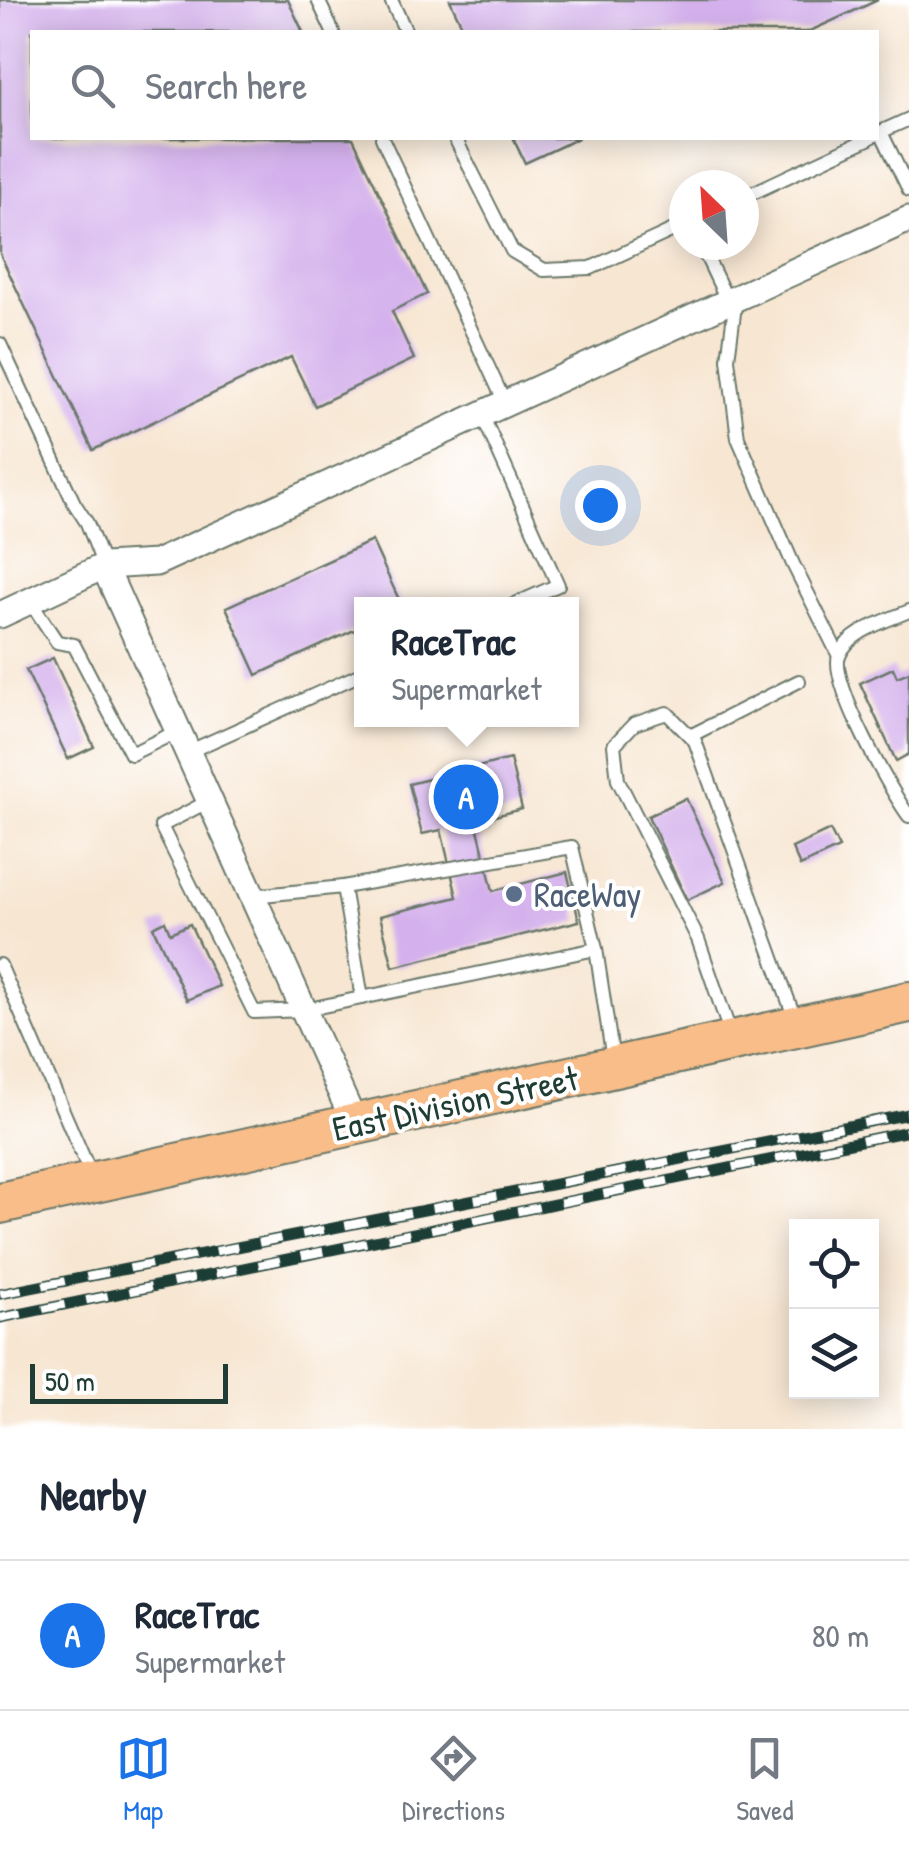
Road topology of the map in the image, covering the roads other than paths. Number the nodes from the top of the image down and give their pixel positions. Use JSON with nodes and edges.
{"nodes":[{"id":1,"x":318,"y":0,"type":"edge"},
{"id":2,"x":390,"y":0,"type":"edge"},
{"id":3,"x":332,"y":30,"type":"edge"},
{"id":4,"x":405,"y":30,"type":"edge"},
{"id":5,"x":909,"y":120,"type":"edge"},
{"id":6,"x":879,"y":134,"type":"edge"},
{"id":7,"x":383,"y":140,"type":"edge"},
{"id":8,"x":456,"y":140,"type":"edge"},
{"id":9,"x":865,"y":140,"type":"edge"},
{"id":10,"x":879,"y":140,"type":"edge"},
{"id":11,"x":759,"y":189,"type":"edge"},
{"id":12,"x":909,"y":190,"type":"edge"},
{"id":13,"x":909,"y":219,"type":"edge"},
{"id":14,"x":669,"y":231,"type":"edge"},
{"id":15,"x":709,"y":260,"type":"edge"},
{"id":16,"x":732,"y":300,"type":"junction"},
{"id":17,"x":0,"y":344,"type":"edge"},
{"id":18,"x":506,"y":404,"type":"junction"},
{"id":19,"x":482,"y":414,"type":"junction"},
{"id":20,"x":104,"y":566,"type":"junction"},
{"id":21,"x":531,"y":597,"type":"edge"},
{"id":22,"x":30,"y":601,"type":"junction"},
{"id":23,"x":909,"y":612,"type":"edge"},
{"id":24,"x":0,"y":615,"type":"edge"},
{"id":25,"x":839,"y":656,"type":"junction"},
{"id":26,"x":354,"y":677,"type":"edge"},
{"id":27,"x":799,"y":681,"type":"dead end"},
{"id":28,"x":690,"y":736,"type":"junction"},
{"id":29,"x":183,"y":742,"type":"junction"},
{"id":30,"x":209,"y":800,"type":"junction"},
{"id":31,"x":909,"y":816,"type":"edge"},
{"id":32,"x":342,"y":887,"type":"junction"},
{"id":33,"x":252,"y":896,"type":"junction"},
{"id":34,"x":596,"y":949,"type":"junction"},
{"id":35,"x":0,"y":965,"type":"edge"},
{"id":36,"x":362,"y":998,"type":"junction"},
{"id":37,"x":909,"y":1002,"type":"edge"},
{"id":38,"x":304,"y":1010,"type":"junction"},
{"id":39,"x":798,"y":1026,"type":"junction"},
{"id":40,"x":733,"y":1041,"type":"junction"},
{"id":41,"x":614,"y":1067,"type":"junction"},
{"id":42,"x":356,"y":1124,"type":"junction"},
{"id":43,"x":94,"y":1182,"type":"junction"},
{"id":44,"x":2,"y":1196,"type":"edge"}],
"edges":[{"from":1,"to":3,"type":"lane"},
{"from":2,"to":4,"type":"lane"},
{"from":5,"to":6,"type":"lane"},
{"from":7,"to":18,"type":"lane"},
{"from":8,"to":14,"type":"lane"},
{"from":9,"to":11,"type":"lane"},
{"from":10,"to":12,"type":"lane"},
{"from":13,"to":16,"type":"street"},
{"from":15,"to":16,"type":"lane"},
{"from":16,"to":18,"type":"street"},
{"from":16,"to":25,"type":"lane"},
{"from":17,"to":20,"type":"lane"},
{"from":18,"to":19,"type":"street"},
{"from":19,"to":20,"type":"street"},
{"from":19,"to":21,"type":"lane"},
{"from":20,"to":22,"type":"street"},
{"from":20,"to":29,"type":"street"},
{"from":22,"to":24,"type":"street"},
{"from":22,"to":29,"type":"lane"},
{"from":23,"to":25,"type":"lane"},
{"from":25,"to":31,"type":"lane"},
{"from":26,"to":29,"type":"lane"},
{"from":27,"to":28,"type":"lane"},
{"from":28,"to":39,"type":"lane"},
{"from":28,"to":40,"type":"lane"},
{"from":29,"to":30,"type":"street"},
{"from":30,"to":33,"type":"street"},
{"from":30,"to":38,"type":"lane"},
{"from":32,"to":33,"type":"lane"},
{"from":32,"to":34,"type":"lane"},
{"from":32,"to":36,"type":"lane"},
{"from":33,"to":38,"type":"street"},
{"from":34,"to":36,"type":"lane"},
{"from":34,"to":41,"type":"lane"},
{"from":35,"to":43,"type":"lane"},
{"from":36,"to":38,"type":"lane"},
{"from":37,"to":39,"type":"main road","name":"East Division Street"},
{"from":38,"to":42,"type":"street"},
{"from":39,"to":40,"type":"main road","name":"East Division Street"},
{"from":40,"to":41,"type":"main road","name":"East Division Street"},
{"from":41,"to":42,"type":"main road","name":"East Division Street"},
{"from":42,"to":43,"type":"main road","name":"East Division Street"},
{"from":43,"to":44,"type":"main road","name":"East Division Street"}]}
